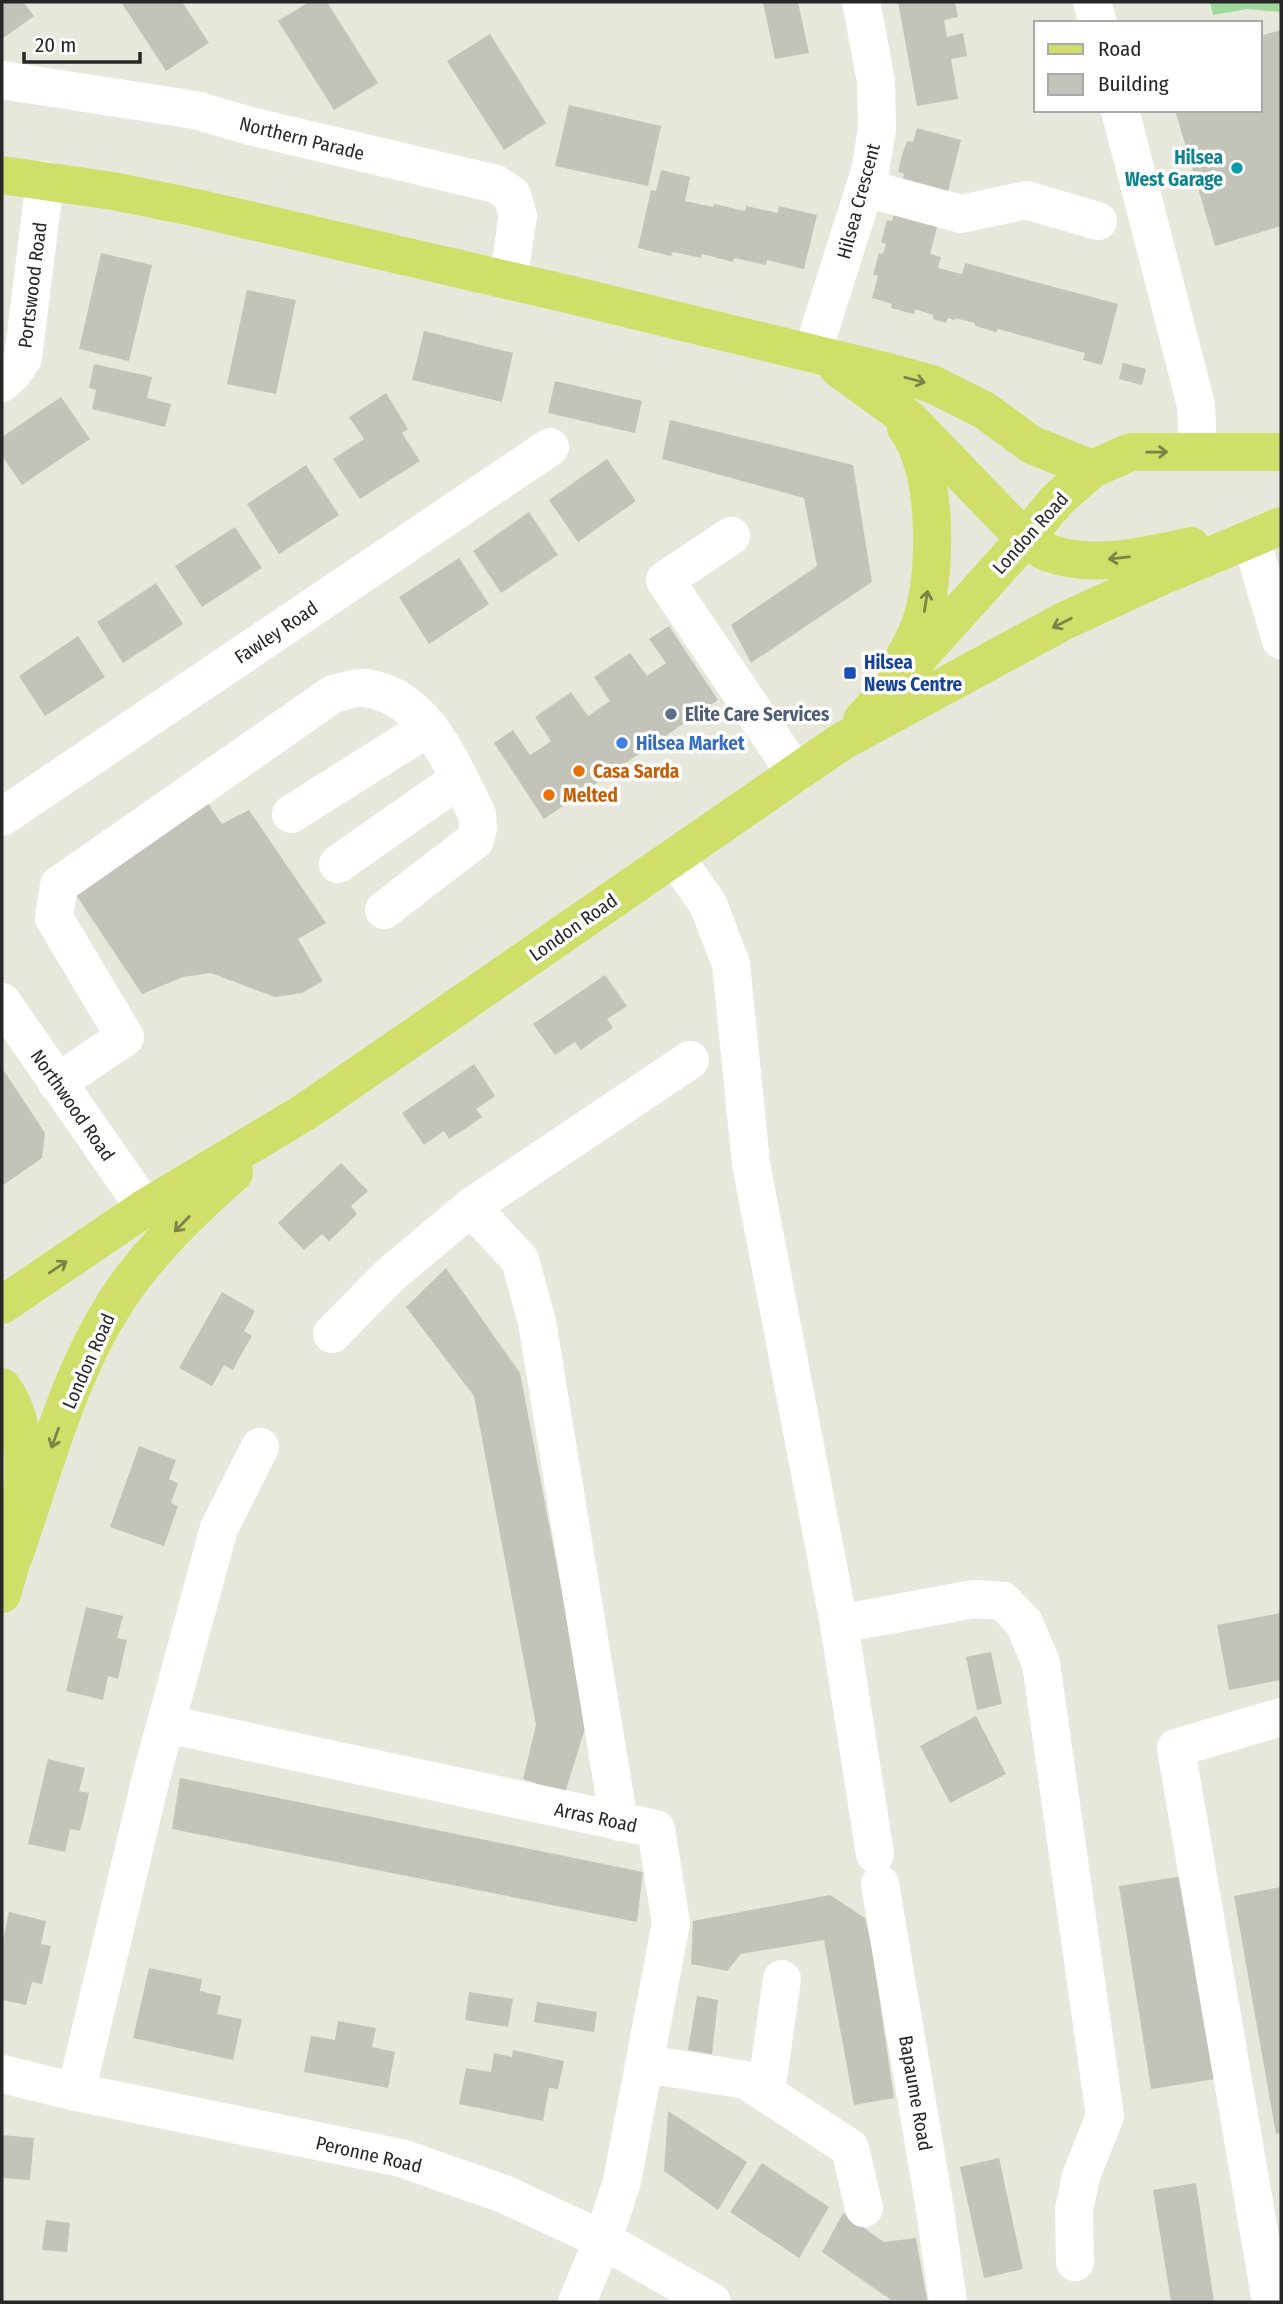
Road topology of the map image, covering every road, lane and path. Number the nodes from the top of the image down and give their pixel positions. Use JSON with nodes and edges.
{"nodes":[{"id":1,"x":860,"y":2,"type":"edge"},
{"id":2,"x":1092,"y":2,"type":"edge"},
{"id":3,"x":1097,"y":21,"type":"edge"},
{"id":4,"x":2,"y":80,"type":"edge"},
{"id":5,"x":1120,"y":112,"type":"edge"},
{"id":6,"x":2,"y":175,"type":"edge"},
{"id":7,"x":45,"y":180,"type":"junction"},
{"id":8,"x":865,"y":188,"type":"junction"},
{"id":9,"x":1098,"y":221,"type":"dead end"},
{"id":10,"x":508,"y":280,"type":"junction"},
{"id":11,"x":819,"y":356,"type":"junction"},
{"id":12,"x":2,"y":383,"type":"edge"},
{"id":13,"x":881,"y":398,"type":"junction"},
{"id":14,"x":550,"y":447,"type":"dead end"},
{"id":15,"x":1198,"y":451,"type":"junction"},
{"id":16,"x":1281,"y":452,"type":"edge"},
{"id":17,"x":1093,"y":469,"type":"junction"},
{"id":18,"x":1271,"y":530,"type":"edge"},
{"id":19,"x":730,"y":536,"type":"dead end"},
{"id":20,"x":1025,"y":539,"type":"junction"},
{"id":21,"x":1281,"y":640,"type":"edge"},
{"id":22,"x":429,"y":727,"type":"junction"},
{"id":23,"x":841,"y":742,"type":"junction"},
{"id":24,"x":796,"y":774,"type":"junction"},
{"id":25,"x":459,"y":779,"type":"junction"},
{"id":26,"x":291,"y":814,"type":"dead end"},
{"id":27,"x":2,"y":817,"type":"edge"},
{"id":28,"x":675,"y":857,"type":"junction"},
{"id":29,"x":338,"y":864,"type":"dead end"},
{"id":30,"x":384,"y":910,"type":"dead end"},
{"id":31,"x":2,"y":1002,"type":"edge"},
{"id":32,"x":690,"y":1059,"type":"dead end"},
{"id":33,"x":57,"y":1083,"type":"junction"},
{"id":34,"x":305,"y":1112,"type":"junction"},
{"id":35,"x":471,"y":1207,"type":"junction"},
{"id":36,"x":145,"y":1208,"type":"junction"},
{"id":37,"x":2,"y":1305,"type":"edge"},
{"id":38,"x":332,"y":1334,"type":"dead end"},
{"id":39,"x":2,"y":1387,"type":"edge"},
{"id":40,"x":260,"y":1447,"type":"dead end"},
{"id":41,"x":14,"y":1556,"type":"junction"},
{"id":42,"x":2,"y":1594,"type":"edge"},
{"id":43,"x":839,"y":1624,"type":"junction"},
{"id":44,"x":1281,"y":1717,"type":"edge"},
{"id":45,"x":166,"y":1724,"type":"junction"},
{"id":46,"x":619,"y":1822,"type":"junction"},
{"id":47,"x":782,"y":1979,"type":"dead end"},
{"id":48,"x":646,"y":2064,"type":"junction"},
{"id":49,"x":2,"y":2074,"type":"edge"},
{"id":50,"x":76,"y":2092,"type":"junction"},
{"id":51,"x":766,"y":2092,"type":"junction"},
{"id":52,"x":864,"y":2208,"type":"dead end"},
{"id":53,"x":603,"y":2240,"type":"junction"},
{"id":54,"x":1075,"y":2262,"type":"dead end"},
{"id":55,"x":577,"y":2302,"type":"edge"},
{"id":56,"x":712,"y":2302,"type":"edge"},
{"id":57,"x":948,"y":2302,"type":"edge"},
{"id":58,"x":1271,"y":2302,"type":"edge"}],
"edges":[{"from":1,"to":8,"type":"street","name":"Hilsea Crescent"},
{"from":2,"to":3,"type":"street"},
{"from":4,"to":10,"type":"street","name":"Northern Parade"},
{"from":5,"to":15,"type":"street"},
{"from":6,"to":7,"type":"main road"},
{"from":7,"to":10,"type":"main road"},
{"from":7,"to":12,"type":"street","name":"Portswood Road"},
{"from":8,"to":9,"type":"street"},
{"from":8,"to":11,"type":"street","name":"Hilsea Crescent"},
{"from":10,"to":11,"type":"main road"},
{"from":11,"to":13,"type":"main road"},
{"from":11,"to":17,"type":"main road","one_way":true},
{"from":13,"to":20,"type":"main road"},
{"from":23,"to":13,"type":"main road","name":"London Road","one_way":true},
{"from":14,"to":27,"type":"street","name":"Fawley Road"},
{"from":15,"to":16,"type":"main road","name":"London Road"},
{"from":17,"to":15,"type":"main road","name":"London Road","one_way":true},
{"from":17,"to":20,"type":"main road","name":"London Road"},
{"from":18,"to":20,"type":"main road","one_way":true},
{"from":18,"to":21,"type":"street"},
{"from":18,"to":23,"type":"main road","name":"London Road","one_way":true},
{"from":19,"to":24,"type":"street"},
{"from":20,"to":23,"type":"main road","name":"London Road"},
{"from":22,"to":25,"type":"street"},
{"from":22,"to":26,"type":"street"},
{"from":22,"to":33,"type":"street"},
{"from":23,"to":24,"type":"main road","name":"London Road"},
{"from":24,"to":28,"type":"main road","name":"London Road"},
{"from":25,"to":29,"type":"street"},
{"from":25,"to":30,"type":"street"},
{"from":28,"to":34,"type":"main road","name":"London Road"},
{"from":28,"to":43,"type":"street","name":"Bapaume Road"},
{"from":31,"to":33,"type":"street","name":"Northwood Road"},
{"from":32,"to":35,"type":"street"},
{"from":33,"to":36,"type":"street","name":"Northwood Road"},
{"from":34,"to":36,"type":"main road","name":"London Road"},
{"from":34,"to":41,"type":"main road","name":"London Road","one_way":true},
{"from":35,"to":38,"type":"street"},
{"from":35,"to":46,"type":"street"},
{"from":37,"to":36,"type":"main road","name":"London Road","one_way":true},
{"from":39,"to":41,"type":"main road"},
{"from":40,"to":45,"type":"street"},
{"from":41,"to":42,"type":"main road"},
{"from":43,"to":54,"type":"street"},
{"from":43,"to":57,"type":"street","name":"Bapaume Road"},
{"from":44,"to":58,"type":"street"},
{"from":45,"to":46,"type":"street","name":"Arras Road"},
{"from":45,"to":50,"type":"street"},
{"from":46,"to":48,"type":"street","name":"Arras Road"},
{"from":47,"to":51,"type":"street"},
{"from":48,"to":51,"type":"street"},
{"from":48,"to":53,"type":"street","name":"Arras Road"},
{"from":49,"to":50,"type":"street","name":"Peronne Road"},
{"from":50,"to":53,"type":"street","name":"Peronne Road"},
{"from":51,"to":52,"type":"street"},
{"from":53,"to":55,"type":"street","name":"Arras Road"},
{"from":53,"to":56,"type":"street","name":"Peronne Road"}]}
